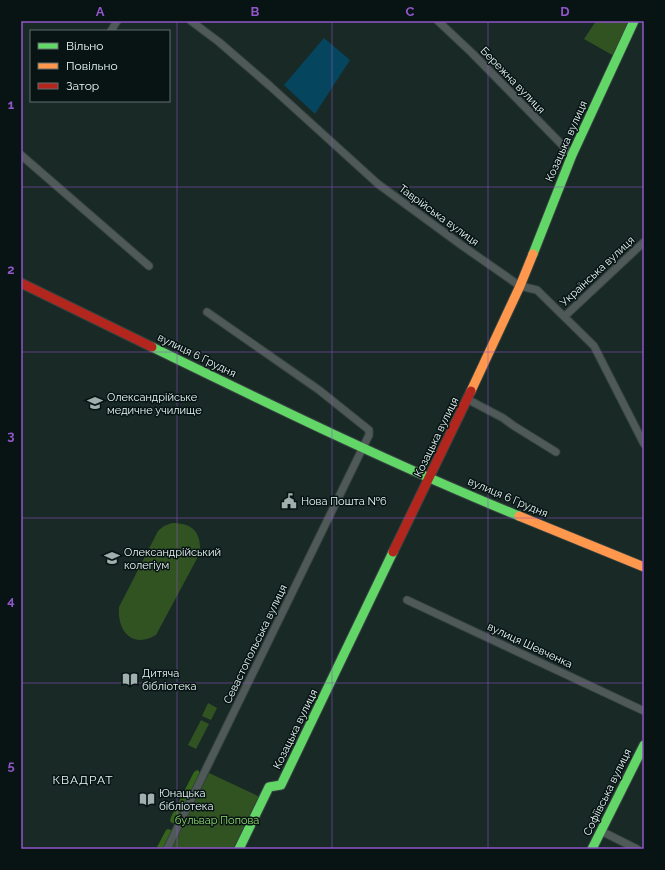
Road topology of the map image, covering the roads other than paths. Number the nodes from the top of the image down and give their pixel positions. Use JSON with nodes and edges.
{"nodes":[{"id":1,"x":117,"y":21,"type":"edge"},
{"id":2,"x":191,"y":21,"type":"edge"},
{"id":3,"x":438,"y":21,"type":"edge"},
{"id":4,"x":634,"y":21,"type":"edge"},
{"id":5,"x":112,"y":30,"type":"edge"},
{"id":6,"x":21,"y":155,"type":"edge"},
{"id":7,"x":572,"y":155,"type":"junction"},
{"id":8,"x":644,"y":242,"type":"edge"},
{"id":9,"x":149,"y":266,"type":"dead end"},
{"id":10,"x":21,"y":283,"type":"edge"},
{"id":11,"x":520,"y":286,"type":"junction"},
{"id":12,"x":207,"y":312,"type":"dead end"},
{"id":13,"x":565,"y":316,"type":"junction"},
{"id":14,"x":467,"y":399,"type":"junction"},
{"id":15,"x":644,"y":444,"type":"edge"},
{"id":16,"x":363,"y":448,"type":"junction"},
{"id":17,"x":556,"y":452,"type":"dead end"},
{"id":18,"x":430,"y":478,"type":"junction"},
{"id":19,"x":644,"y":567,"type":"edge"},
{"id":20,"x":407,"y":600,"type":"dead end"},
{"id":21,"x":644,"y":711,"type":"edge"},
{"id":22,"x":644,"y":745,"type":"edge"},
{"id":23,"x":601,"y":832,"type":"junction"},
{"id":24,"x":167,"y":849,"type":"edge"},
{"id":25,"x":239,"y":849,"type":"edge"},
{"id":26,"x":592,"y":849,"type":"edge"},
{"id":27,"x":637,"y":849,"type":"edge"}],
"edges":[{"from":1,"to":5,"type":"street"},
{"from":2,"to":11,"type":"street","name":"Таврійська вулиця"},
{"from":3,"to":7,"type":"street","name":"Бережна вулиця"},
{"from":4,"to":7,"type":"street","name":"Козацька вулиця"},
{"from":6,"to":9,"type":"street"},
{"from":7,"to":11,"type":"street","name":"Козацька вулиця"},
{"from":8,"to":13,"type":"street","name":"Українська вулиця"},
{"from":10,"to":16,"type":"street","name":"вулиця 6 Грудня"},
{"from":11,"to":13,"type":"street","name":"Таврійська вулиця"},
{"from":11,"to":14,"type":"street","name":"Козацька вулиця"},
{"from":12,"to":16,"type":"street"},
{"from":13,"to":15,"type":"street","name":"Таврійська вулиця"},
{"from":14,"to":17,"type":"street"},
{"from":14,"to":18,"type":"street","name":"Козацька вулиця"},
{"from":16,"to":18,"type":"street","name":"вулиця 6 Грудня"},
{"from":16,"to":24,"type":"street","name":"Севастопольська вулиця"},
{"from":18,"to":19,"type":"street","name":"вулиця 6 Грудня"},
{"from":18,"to":25,"type":"street","name":"Козацька вулиця"},
{"from":20,"to":21,"type":"street","name":"вулиця Шевченка"},
{"from":22,"to":23,"type":"street","name":"Софіївська вулиця"},
{"from":23,"to":26,"type":"street","name":"Софіївська вулиця"},
{"from":23,"to":27,"type":"street"}]}
